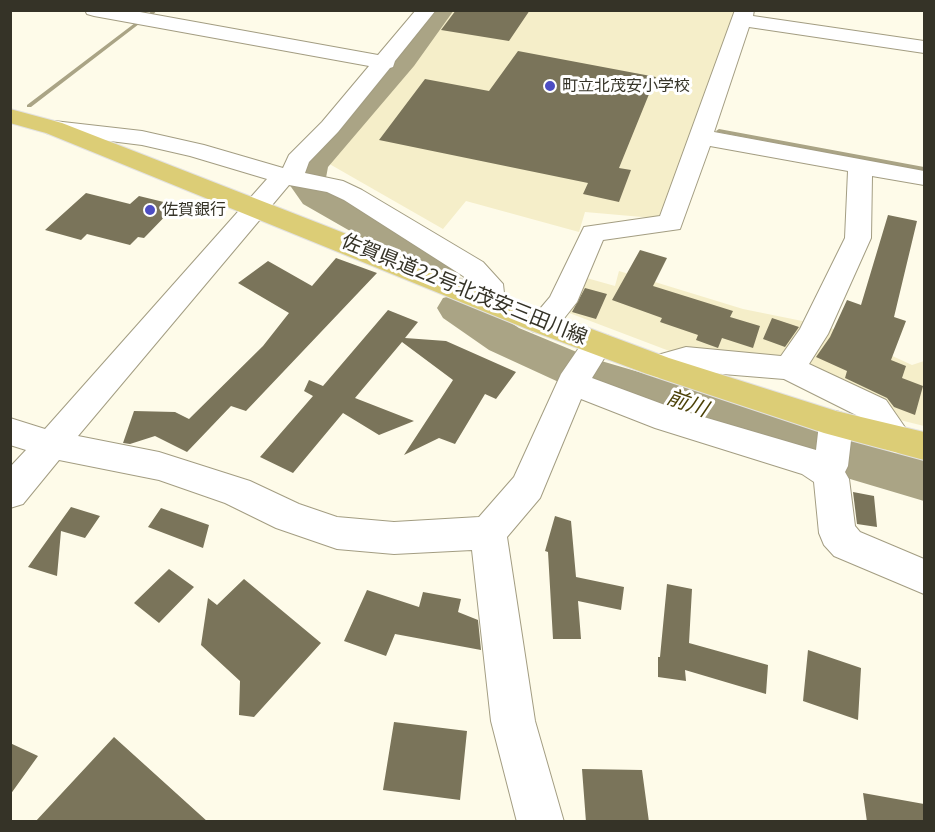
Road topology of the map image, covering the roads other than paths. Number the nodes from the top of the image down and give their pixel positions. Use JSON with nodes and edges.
{"nodes":[{"id":1,"x":94,"y":10,"type":"edge"},
{"id":2,"x":427,"y":10,"type":"edge"},
{"id":3,"x":743,"y":15,"type":"edge"},
{"id":4,"x":924,"y":47,"type":"edge"},
{"id":5,"x":386,"y":63,"type":"junction"},
{"id":6,"x":10,"y":116,"type":"edge"},
{"id":7,"x":54,"y":128,"type":"junction"},
{"id":8,"x":702,"y":137,"type":"junction"},
{"id":9,"x":860,"y":166,"type":"junction"},
{"id":10,"x":298,"y":178,"type":"junction"},
{"id":11,"x":924,"y":178,"type":"edge"},
{"id":12,"x":255,"y":207,"type":"junction"},
{"id":13,"x":490,"y":302,"type":"junction"},
{"id":14,"x":543,"y":323,"type":"junction"},
{"id":15,"x":586,"y":363,"type":"junction"},
{"id":16,"x":658,"y":366,"type":"junction"},
{"id":17,"x":789,"y":368,"type":"junction"},
{"id":18,"x":10,"y":431,"type":"edge"},
{"id":19,"x":910,"y":443,"type":"edge"},
{"id":20,"x":52,"y":445,"type":"junction"},
{"id":21,"x":832,"y":452,"type":"junction"},
{"id":22,"x":10,"y":493,"type":"edge"},
{"id":23,"x":488,"y":533,"type":"junction"},
{"id":24,"x":924,"y":577,"type":"edge"},
{"id":25,"x":541,"y":822,"type":"edge"}],
"edges":[{"from":1,"to":5,"type":"street"},
{"from":2,"to":5,"type":"street"},
{"from":3,"to":4,"type":"street"},
{"from":3,"to":8,"type":"street"},
{"from":5,"to":10,"type":"street"},
{"from":6,"to":7,"type":"main road","name":"佐賀県道22号北茂安三田川線"},
{"from":7,"to":10,"type":"street"},
{"from":7,"to":12,"type":"main road","name":"佐賀県道22号北茂安三田川線"},
{"from":8,"to":9,"type":"street"},
{"from":8,"to":14,"type":"street"},
{"from":9,"to":11,"type":"street"},
{"from":9,"to":17,"type":"street"},
{"from":10,"to":12,"type":"street"},
{"from":10,"to":13,"type":"street"},
{"from":12,"to":13,"type":"main road","name":"佐賀県道22号北茂安三田川線"},
{"from":12,"to":20,"type":"street"},
{"from":13,"to":14,"type":"main road","name":"佐賀県道22号北茂安三田川線"},
{"from":14,"to":15,"type":"main road","name":"佐賀県道22号北茂安三田川線"},
{"from":15,"to":16,"type":"main road","name":"佐賀県道22号北茂安三田川線"},
{"from":15,"to":21,"type":"street"},
{"from":15,"to":23,"type":"street"},
{"from":16,"to":17,"type":"street"},
{"from":16,"to":21,"type":"main road","name":"佐賀県道22号北茂安三田川線"},
{"from":17,"to":19,"type":"street"},
{"from":18,"to":20,"type":"street"},
{"from":19,"to":21,"type":"main road","name":"佐賀県道22号北茂安三田川線"},
{"from":20,"to":22,"type":"street"},
{"from":20,"to":23,"type":"street"},
{"from":21,"to":24,"type":"street"},
{"from":23,"to":25,"type":"street"}]}
